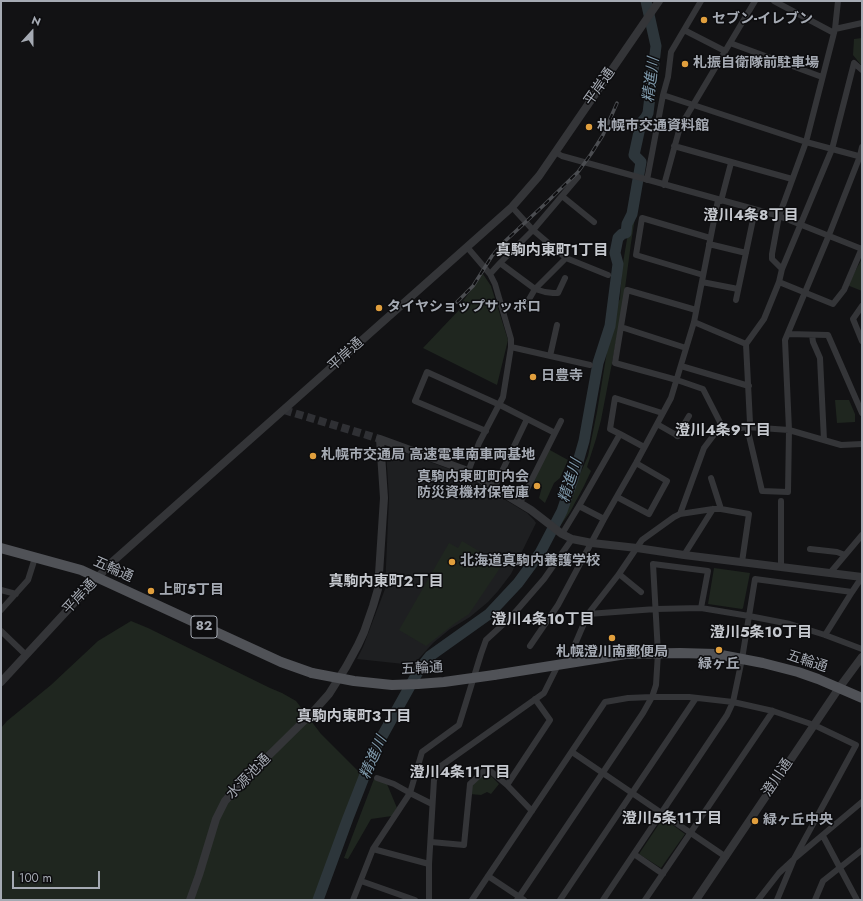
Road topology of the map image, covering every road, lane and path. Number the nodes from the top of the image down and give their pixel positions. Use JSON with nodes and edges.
{"nodes":[{"id":1,"x":701,"y":1,"type":"edge"},
{"id":2,"x":755,"y":1,"type":"edge"},
{"id":3,"x":774,"y":1,"type":"edge"},
{"id":4,"x":838,"y":1,"type":"edge"},
{"id":5,"x":658,"y":4,"type":"edge"},
{"id":6,"x":862,"y":23,"type":"edge"},
{"id":7,"x":684,"y":30,"type":"junction"},
{"id":8,"x":834,"y":31,"type":"junction"},
{"id":9,"x":730,"y":43,"type":"junction"},
{"id":10,"x":726,"y":51,"type":"junction"},
{"id":11,"x":862,"y":70,"type":"edge"},
{"id":12,"x":822,"y":77,"type":"junction"},
{"id":13,"x":663,"y":95,"type":"junction"},
{"id":14,"x":693,"y":105,"type":"junction"},
{"id":15,"x":806,"y":142,"type":"junction"},
{"id":16,"x":674,"y":146,"type":"junction"},
{"id":17,"x":862,"y":147,"type":"edge"},
{"id":18,"x":832,"y":149,"type":"junction"},
{"id":19,"x":555,"y":152,"type":"junction"},
{"id":20,"x":861,"y":156,"type":"edge"},
{"id":21,"x":731,"y":163,"type":"junction"},
{"id":22,"x":578,"y":177,"type":"dead end"},
{"id":23,"x":645,"y":179,"type":"junction"},
{"id":24,"x":792,"y":180,"type":"junction"},
{"id":25,"x":664,"y":184,"type":"junction"},
{"id":26,"x":562,"y":196,"type":"junction"},
{"id":27,"x":720,"y":200,"type":"junction"},
{"id":28,"x":512,"y":207,"type":"junction"},
{"id":29,"x":755,"y":210,"type":"junction"},
{"id":30,"x":779,"y":216,"type":"junction"},
{"id":31,"x":594,"y":222,"type":"dead end"},
{"id":32,"x":801,"y":224,"type":"junction"},
{"id":33,"x":533,"y":230,"type":"junction"},
{"id":34,"x":828,"y":236,"type":"junction"},
{"id":35,"x":710,"y":241,"type":"junction"},
{"id":36,"x":467,"y":247,"type":"junction"},
{"id":37,"x":862,"y":249,"type":"edge"},
{"id":38,"x":746,"y":253,"type":"junction"},
{"id":39,"x":566,"y":258,"type":"junction"},
{"id":40,"x":500,"y":263,"type":"junction"},
{"id":41,"x":782,"y":270,"type":"junction"},
{"id":42,"x":490,"y":274,"type":"junction"},
{"id":43,"x":608,"y":275,"type":"dead end"},
{"id":44,"x":703,"y":275,"type":"junction"},
{"id":45,"x":565,"y":278,"type":"dead end"},
{"id":46,"x":702,"y":282,"type":"junction"},
{"id":47,"x":779,"y":282,"type":"junction"},
{"id":48,"x":535,"y":289,"type":"junction"},
{"id":49,"x":738,"y":289,"type":"junction"},
{"id":50,"x":805,"y":292,"type":"junction"},
{"id":51,"x":736,"y":300,"type":"dead end"},
{"id":52,"x":862,"y":306,"type":"edge"},
{"id":53,"x":524,"y":308,"type":"dead end"},
{"id":54,"x":696,"y":310,"type":"junction"},
{"id":55,"x":694,"y":322,"type":"junction"},
{"id":56,"x":556,"y":325,"type":"dead end"},
{"id":57,"x":621,"y":327,"type":"junction"},
{"id":58,"x":788,"y":334,"type":"junction"},
{"id":59,"x":812,"y":335,"type":"junction"},
{"id":60,"x":862,"y":341,"type":"edge"},
{"id":61,"x":746,"y":344,"type":"junction"},
{"id":62,"x":511,"y":347,"type":"junction"},
{"id":63,"x":686,"y":348,"type":"junction"},
{"id":64,"x":550,"y":356,"type":"junction"},
{"id":65,"x":590,"y":365,"type":"dead end"},
{"id":66,"x":681,"y":366,"type":"junction"},
{"id":67,"x":677,"y":380,"type":"junction"},
{"id":68,"x":749,"y":386,"type":"junction"},
{"id":69,"x":500,"y":405,"type":"junction"},
{"id":70,"x":662,"y":413,"type":"junction"},
{"id":71,"x":862,"y":413,"type":"edge"},
{"id":72,"x":689,"y":416,"type":"dead end"},
{"id":73,"x":527,"y":419,"type":"junction"},
{"id":74,"x":561,"y":421,"type":"dead end"},
{"id":75,"x":657,"y":424,"type":"junction"},
{"id":76,"x":747,"y":427,"type":"junction"},
{"id":77,"x":724,"y":430,"type":"junction"},
{"id":78,"x":789,"y":430,"type":"junction"},
{"id":79,"x":486,"y":431,"type":"junction"},
{"id":80,"x":555,"y":433,"type":"junction"},
{"id":81,"x":620,"y":434,"type":"junction"},
{"id":82,"x":824,"y":440,"type":"junction"},
{"id":83,"x":862,"y":444,"type":"edge"},
{"id":84,"x":644,"y":447,"type":"junction"},
{"id":85,"x":636,"y":463,"type":"junction"},
{"id":86,"x":468,"y":472,"type":"junction"},
{"id":87,"x":711,"y":478,"type":"dead end"},
{"id":88,"x":494,"y":488,"type":"junction"},
{"id":89,"x":617,"y":497,"type":"junction"},
{"id":90,"x":781,"y":501,"type":"dead end"},
{"id":91,"x":520,"y":503,"type":"junction"},
{"id":92,"x":579,"y":506,"type":"junction"},
{"id":93,"x":713,"y":509,"type":"junction"},
{"id":94,"x":721,"y":509,"type":"junction"},
{"id":95,"x":680,"y":514,"type":"junction"},
{"id":96,"x":604,"y":519,"type":"junction"},
{"id":97,"x":560,"y":532,"type":"junction"},
{"id":98,"x":862,"y":535,"type":"edge"},
{"id":99,"x":572,"y":539,"type":"junction"},
{"id":100,"x":592,"y":543,"type":"junction"},
{"id":101,"x":1,"y":548,"type":"edge"},
{"id":102,"x":638,"y":548,"type":"junction"},
{"id":103,"x":810,"y":549,"type":"dead end"},
{"id":104,"x":684,"y":555,"type":"junction"},
{"id":105,"x":845,"y":555,"type":"junction"},
{"id":106,"x":35,"y":558,"type":"junction"},
{"id":107,"x":742,"y":562,"type":"junction"},
{"id":108,"x":781,"y":566,"type":"junction"},
{"id":109,"x":830,"y":573,"type":"junction"},
{"id":110,"x":619,"y":574,"type":"junction"},
{"id":111,"x":862,"y":577,"type":"edge"},
{"id":112,"x":97,"y":578,"type":"junction"},
{"id":113,"x":1,"y":590,"type":"edge"},
{"id":114,"x":641,"y":592,"type":"dead end"},
{"id":115,"x":852,"y":592,"type":"junction"},
{"id":116,"x":16,"y":594,"type":"junction"},
{"id":117,"x":701,"y":608,"type":"junction"},
{"id":118,"x":656,"y":609,"type":"junction"},
{"id":119,"x":1,"y":610,"type":"edge"},
{"id":120,"x":588,"y":614,"type":"junction"},
{"id":121,"x":749,"y":616,"type":"junction"},
{"id":122,"x":1,"y":631,"type":"edge"},
{"id":123,"x":825,"y":635,"type":"junction"},
{"id":124,"x":530,"y":646,"type":"dead end"},
{"id":125,"x":862,"y":649,"type":"edge"},
{"id":126,"x":658,"y":653,"type":"junction"},
{"id":127,"x":26,"y":655,"type":"junction"},
{"id":128,"x":862,"y":657,"type":"edge"},
{"id":129,"x":742,"y":659,"type":"junction"},
{"id":130,"x":563,"y":664,"type":"junction"},
{"id":131,"x":1,"y":682,"type":"edge"},
{"id":132,"x":839,"y":688,"type":"junction"},
{"id":133,"x":652,"y":697,"type":"junction"},
{"id":134,"x":696,"y":698,"type":"junction"},
{"id":135,"x":862,"y":698,"type":"edge"},
{"id":136,"x":535,"y":699,"type":"junction"},
{"id":137,"x":733,"y":702,"type":"junction"},
{"id":138,"x":773,"y":711,"type":"junction"},
{"id":139,"x":814,"y":725,"type":"junction"},
{"id":140,"x":572,"y":752,"type":"junction"},
{"id":141,"x":603,"y":773,"type":"junction"},
{"id":142,"x":377,"y":778,"type":"dead end"},
{"id":143,"x":507,"y":786,"type":"junction"},
{"id":144,"x":410,"y":793,"type":"junction"},
{"id":145,"x":632,"y":793,"type":"junction"},
{"id":146,"x":862,"y":802,"type":"edge"},
{"id":147,"x":432,"y":804,"type":"junction"},
{"id":148,"x":532,"y":811,"type":"junction"},
{"id":149,"x":661,"y":813,"type":"junction"},
{"id":150,"x":691,"y":833,"type":"junction"},
{"id":151,"x":822,"y":836,"type":"junction"},
{"id":152,"x":431,"y":842,"type":"junction"},
{"id":153,"x":373,"y":849,"type":"junction"},
{"id":154,"x":862,"y":850,"type":"edge"},
{"id":155,"x":634,"y":854,"type":"junction"},
{"id":156,"x":726,"y":857,"type":"junction"},
{"id":157,"x":794,"y":859,"type":"junction"},
{"id":158,"x":429,"y":864,"type":"junction"},
{"id":159,"x":840,"y":868,"type":"junction"},
{"id":160,"x":663,"y":874,"type":"junction"},
{"id":161,"x":488,"y":876,"type":"junction"},
{"id":162,"x":361,"y":881,"type":"junction"},
{"id":163,"x":520,"y":899,"type":"edge"},
{"id":164,"x":816,"y":899,"type":"edge"},
{"id":165,"x":190,"y":900,"type":"edge"},
{"id":166,"x":354,"y":900,"type":"edge"},
{"id":167,"x":415,"y":900,"type":"edge"},
{"id":168,"x":428,"y":900,"type":"edge"},
{"id":169,"x":472,"y":900,"type":"edge"},
{"id":170,"x":560,"y":900,"type":"edge"},
{"id":171,"x":603,"y":900,"type":"edge"},
{"id":172,"x":645,"y":900,"type":"edge"},
{"id":173,"x":696,"y":900,"type":"edge"},
{"id":174,"x":758,"y":900,"type":"edge"},
{"id":175,"x":777,"y":900,"type":"edge"},
{"id":176,"x":857,"y":900,"type":"edge"}],
"edges":[{"from":1,"to":7,"type":"street"},
{"from":2,"to":9,"type":"street"},
{"from":3,"to":8,"type":"street"},
{"from":4,"to":8,"type":"street"},
{"from":5,"to":19,"type":"street","name":"平岸通"},
{"from":6,"to":8,"type":"street"},
{"from":7,"to":10,"type":"street"},
{"from":7,"to":13,"type":"street"},
{"from":8,"to":12,"type":"street"},
{"from":9,"to":10,"type":"street"},
{"from":9,"to":12,"type":"street"},
{"from":10,"to":14,"type":"street"},
{"from":11,"to":18,"type":"street"},
{"from":12,"to":15,"type":"street"},
{"from":13,"to":14,"type":"street"},
{"from":13,"to":23,"type":"street"},
{"from":14,"to":15,"type":"street"},
{"from":14,"to":16,"type":"street"},
{"from":15,"to":18,"type":"street"},
{"from":15,"to":24,"type":"street"},
{"from":16,"to":21,"type":"street"},
{"from":16,"to":25,"type":"street"},
{"from":17,"to":20,"type":"street"},
{"from":18,"to":20,"type":"street"},
{"from":18,"to":32,"type":"street"},
{"from":19,"to":23,"type":"street"},
{"from":19,"to":28,"type":"street","name":"平岸通"},
{"from":20,"to":34,"type":"street"},
{"from":21,"to":24,"type":"street"},
{"from":21,"to":27,"type":"street"},
{"from":22,"to":26,"type":"street"},
{"from":23,"to":25,"type":"street"},
{"from":24,"to":30,"type":"street"},
{"from":25,"to":27,"type":"street"},
{"from":26,"to":31,"type":"street"},
{"from":26,"to":33,"type":"street"},
{"from":27,"to":29,"type":"street"},
{"from":27,"to":35,"type":"street"},
{"from":28,"to":33,"type":"street"},
{"from":28,"to":36,"type":"street","name":"平岸通"},
{"from":29,"to":30,"type":"street"},
{"from":29,"to":38,"type":"street"},
{"from":30,"to":32,"type":"street"},
{"from":30,"to":41,"type":"street"},
{"from":32,"to":34,"type":"street"},
{"from":32,"to":41,"type":"street"},
{"from":33,"to":39,"type":"street"},
{"from":33,"to":40,"type":"street"},
{"from":34,"to":37,"type":"street"},
{"from":34,"to":50,"type":"street"},
{"from":35,"to":38,"type":"street"},
{"from":35,"to":44,"type":"street"},
{"from":35,"to":44,"type":"street"},
{"from":36,"to":42,"type":"street"},
{"from":36,"to":112,"type":"street","name":"平岸通"},
{"from":37,"to":50,"type":"street"},
{"from":38,"to":49,"type":"street"},
{"from":39,"to":43,"type":"street"},
{"from":39,"to":48,"type":"street"},
{"from":40,"to":42,"type":"street"},
{"from":40,"to":48,"type":"street"},
{"from":41,"to":47,"type":"street"},
{"from":42,"to":62,"type":"street"},
{"from":44,"to":46,"type":"street"},
{"from":45,"to":48,"type":"street"},
{"from":46,"to":49,"type":"street"},
{"from":46,"to":54,"type":"street"},
{"from":47,"to":50,"type":"street"},
{"from":47,"to":61,"type":"street"},
{"from":48,"to":53,"type":"street"},
{"from":49,"to":51,"type":"street"},
{"from":50,"to":58,"type":"street"},
{"from":52,"to":60,"type":"street"},
{"from":54,"to":55,"type":"street"},
{"from":54,"to":57,"type":"street"},
{"from":55,"to":61,"type":"street"},
{"from":55,"to":63,"type":"street"},
{"from":56,"to":64,"type":"street"},
{"from":57,"to":63,"type":"street"},
{"from":57,"to":67,"type":"street"},
{"from":58,"to":59,"type":"street"},
{"from":58,"to":78,"type":"street"},
{"from":59,"to":71,"type":"street"},
{"from":59,"to":82,"type":"street"},
{"from":61,"to":68,"type":"street"},
{"from":62,"to":64,"type":"street"},
{"from":62,"to":69,"type":"street"},
{"from":63,"to":66,"type":"street"},
{"from":64,"to":65,"type":"street"},
{"from":66,"to":67,"type":"street"},
{"from":66,"to":68,"type":"street"},
{"from":67,"to":70,"type":"street"},
{"from":67,"to":77,"type":"street"},
{"from":68,"to":76,"type":"street"},
{"from":69,"to":73,"type":"street"},
{"from":69,"to":79,"type":"street"},
{"from":69,"to":79,"type":"street"},
{"from":70,"to":75,"type":"street"},
{"from":70,"to":81,"type":"street"},
{"from":72,"to":75,"type":"street"},
{"from":73,"to":80,"type":"street"},
{"from":73,"to":88,"type":"street"},
{"from":74,"to":80,"type":"street"},
{"from":75,"to":84,"type":"street"},
{"from":76,"to":77,"type":"street"},
{"from":76,"to":78,"type":"street"},
{"from":76,"to":78,"type":"street"},
{"from":77,"to":95,"type":"street"},
{"from":78,"to":82,"type":"street"},
{"from":79,"to":86,"type":"street"},
{"from":80,"to":91,"type":"street"},
{"from":81,"to":84,"type":"street"},
{"from":81,"to":92,"type":"street"},
{"from":82,"to":83,"type":"street"},
{"from":84,"to":85,"type":"street"},
{"from":85,"to":89,"type":"street"},
{"from":85,"to":89,"type":"street"},
{"from":86,"to":88,"type":"street"},
{"from":86,"to":165,"type":"street","name":"水源池通"},
{"from":87,"to":94,"type":"street"},
{"from":88,"to":91,"type":"street"},
{"from":89,"to":96,"type":"street"},
{"from":90,"to":108,"type":"street"},
{"from":91,"to":97,"type":"street"},
{"from":92,"to":96,"type":"street"},
{"from":92,"to":97,"type":"street"},
{"from":93,"to":94,"type":"street"},
{"from":93,"to":95,"type":"street"},
{"from":93,"to":104,"type":"street"},
{"from":94,"to":107,"type":"street"},
{"from":95,"to":102,"type":"street"},
{"from":96,"to":100,"type":"street"},
{"from":97,"to":99,"type":"street"},
{"from":98,"to":105,"type":"street"},
{"from":99,"to":100,"type":"street"},
{"from":99,"to":144,"type":"street"},
{"from":100,"to":102,"type":"street"},
{"from":100,"to":124,"type":"street"},
{"from":101,"to":106,"type":"main road","name":"五輪通","number":"82"},
{"from":102,"to":104,"type":"street"},
{"from":102,"to":110,"type":"street"},
{"from":103,"to":105,"type":"street"},
{"from":104,"to":107,"type":"street"},
{"from":105,"to":109,"type":"street"},
{"from":106,"to":112,"type":"main road","name":"五輪通","number":"82"},
{"from":106,"to":116,"type":"street"},
{"from":107,"to":108,"type":"street"},
{"from":108,"to":109,"type":"street"},
{"from":109,"to":111,"type":"street"},
{"from":110,"to":114,"type":"street"},
{"from":110,"to":120,"type":"street"},
{"from":111,"to":115,"type":"street"},
{"from":112,"to":127,"type":"street","name":"平岸通"},
{"from":112,"to":130,"type":"main road","name":"五輪通","number":"82","bridge":true},
{"from":113,"to":116,"type":"street"},
{"from":115,"to":121,"type":"street"},
{"from":115,"to":123,"type":"street"},
{"from":116,"to":119,"type":"street"},
{"from":117,"to":118,"type":"street"},
{"from":117,"to":118,"type":"street"},
{"from":117,"to":121,"type":"street"},
{"from":118,"to":120,"type":"street"},
{"from":118,"to":126,"type":"street"},
{"from":120,"to":130,"type":"street"},
{"from":121,"to":123,"type":"street"},
{"from":121,"to":129,"type":"street"},
{"from":122,"to":127,"type":"street"},
{"from":123,"to":125,"type":"street"},
{"from":126,"to":129,"type":"main road","name":"五輪通","number":"82"},
{"from":126,"to":130,"type":"main road","name":"五輪通","number":"82"},
{"from":126,"to":133,"type":"street"},
{"from":127,"to":131,"type":"street","name":"平岸通"},
{"from":128,"to":132,"type":"street","name":"澄川通"},
{"from":129,"to":132,"type":"main road","name":"五輪通","number":"82"},
{"from":129,"to":137,"type":"street"},
{"from":130,"to":136,"type":"street"},
{"from":132,"to":135,"type":"main road","name":"五輪通","number":"82"},
{"from":132,"to":139,"type":"street","name":"澄川通"},
{"from":133,"to":134,"type":"street"},
{"from":133,"to":140,"type":"street"},
{"from":133,"to":141,"type":"street"},
{"from":134,"to":137,"type":"street"},
{"from":134,"to":145,"type":"street"},
{"from":136,"to":143,"type":"street"},
{"from":136,"to":147,"type":"street"},
{"from":137,"to":138,"type":"street"},
{"from":137,"to":149,"type":"street"},
{"from":138,"to":139,"type":"street"},
{"from":138,"to":150,"type":"street"},
{"from":139,"to":156,"type":"street","name":"澄川通"},
{"from":139,"to":157,"type":"street"},
{"from":140,"to":141,"type":"street"},
{"from":140,"to":148,"type":"street"},
{"from":141,"to":145,"type":"street"},
{"from":141,"to":163,"type":"street"},
{"from":142,"to":144,"type":"street"},
{"from":143,"to":148,"type":"street"},
{"from":143,"to":152,"type":"street"},
{"from":144,"to":147,"type":"street"},
{"from":144,"to":153,"type":"street"},
{"from":145,"to":149,"type":"street"},
{"from":145,"to":170,"type":"street"},
{"from":146,"to":151,"type":"street"},
{"from":147,"to":152,"type":"street"},
{"from":148,"to":161,"type":"street"},
{"from":149,"to":150,"type":"street"},
{"from":149,"to":155,"type":"street"},
{"from":150,"to":156,"type":"street"},
{"from":150,"to":160,"type":"street"},
{"from":151,"to":157,"type":"street"},
{"from":151,"to":159,"type":"street"},
{"from":152,"to":158,"type":"street"},
{"from":153,"to":158,"type":"street"},
{"from":153,"to":162,"type":"street"},
{"from":154,"to":159,"type":"street"},
{"from":155,"to":160,"type":"street"},
{"from":155,"to":171,"type":"street"},
{"from":156,"to":173,"type":"street","name":"澄川通"},
{"from":157,"to":174,"type":"street"},
{"from":157,"to":175,"type":"street"},
{"from":158,"to":168,"type":"street"},
{"from":159,"to":164,"type":"street"},
{"from":159,"to":176,"type":"street"},
{"from":160,"to":172,"type":"street"},
{"from":161,"to":163,"type":"street"},
{"from":161,"to":169,"type":"street"},
{"from":162,"to":166,"type":"street"},
{"from":162,"to":167,"type":"street"}]}
